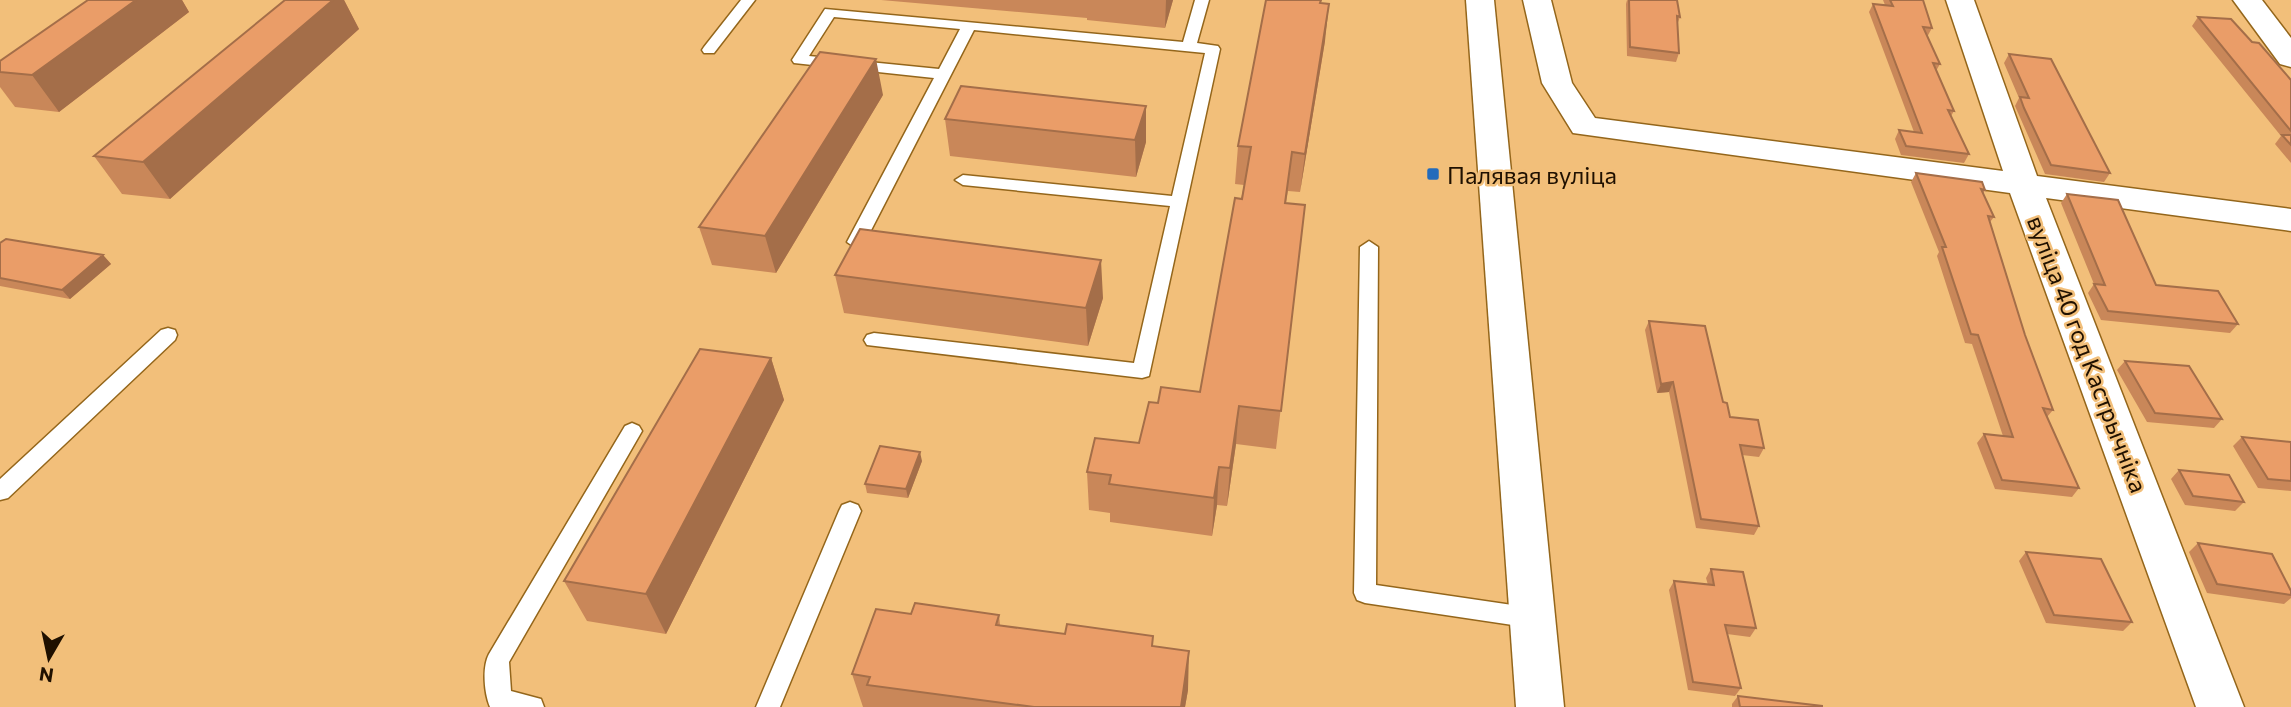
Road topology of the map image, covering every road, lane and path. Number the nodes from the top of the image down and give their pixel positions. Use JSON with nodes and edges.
{"nodes":[{"id":1,"x":748,"y":0,"type":"edge"},
{"id":2,"x":1202,"y":0,"type":"edge"},
{"id":3,"x":1480,"y":0,"type":"edge"},
{"id":4,"x":1537,"y":0,"type":"edge"},
{"id":5,"x":1959,"y":0,"type":"edge"},
{"id":6,"x":2247,"y":0,"type":"edge"},
{"id":7,"x":969,"y":26,"type":"junction"},
{"id":8,"x":1189,"y":47,"type":"junction"},
{"id":9,"x":709,"y":50,"type":"dead end"},
{"id":10,"x":2291,"y":58,"type":"edge"},
{"id":11,"x":944,"y":74,"type":"junction"},
{"id":12,"x":963,"y":180,"type":"dead end"},
{"id":13,"x":2024,"y":185,"type":"junction"},
{"id":14,"x":1179,"y":202,"type":"junction"},
{"id":15,"x":2291,"y":220,"type":"edge"},
{"id":16,"x":856,"y":242,"type":"edge"},
{"id":17,"x":1369,"y":247,"type":"dead end"},
{"id":18,"x":168,"y":335,"type":"dead end"},
{"id":19,"x":874,"y":340,"type":"dead end"},
{"id":20,"x":632,"y":431,"type":"dead end"},
{"id":21,"x":0,"y":492,"type":"edge"},
{"id":22,"x":850,"y":511,"type":"dead end"},
{"id":23,"x":1532,"y":618,"type":"junction"},
{"id":24,"x":532,"y":707,"type":"edge"},
{"id":25,"x":768,"y":707,"type":"edge"},
{"id":26,"x":1540,"y":707,"type":"edge"},
{"id":27,"x":2220,"y":707,"type":"edge"}],
"edges":[{"from":1,"to":9,"type":"lane"},
{"from":2,"to":8,"type":"lane"},
{"from":3,"to":23,"type":"street"},
{"from":4,"to":13,"type":"street"},
{"from":5,"to":13,"type":"street","name":"вуліца 40 год Кастрычніка"},
{"from":6,"to":10,"type":"street"},
{"from":7,"to":8,"type":"lane"},
{"from":7,"to":11,"type":"lane"},
{"from":7,"to":11,"type":"lane"},
{"from":8,"to":14,"type":"lane"},
{"from":11,"to":16,"type":"lane"},
{"from":12,"to":14,"type":"lane"},
{"from":13,"to":15,"type":"street"},
{"from":13,"to":27,"type":"street","name":"вуліца 40 год Кастрычніка"},
{"from":14,"to":19,"type":"lane"},
{"from":17,"to":23,"type":"lane"},
{"from":18,"to":21,"type":"lane"},
{"from":20,"to":24,"type":"lane"},
{"from":22,"to":25,"type":"lane"},
{"from":23,"to":26,"type":"street"}]}
